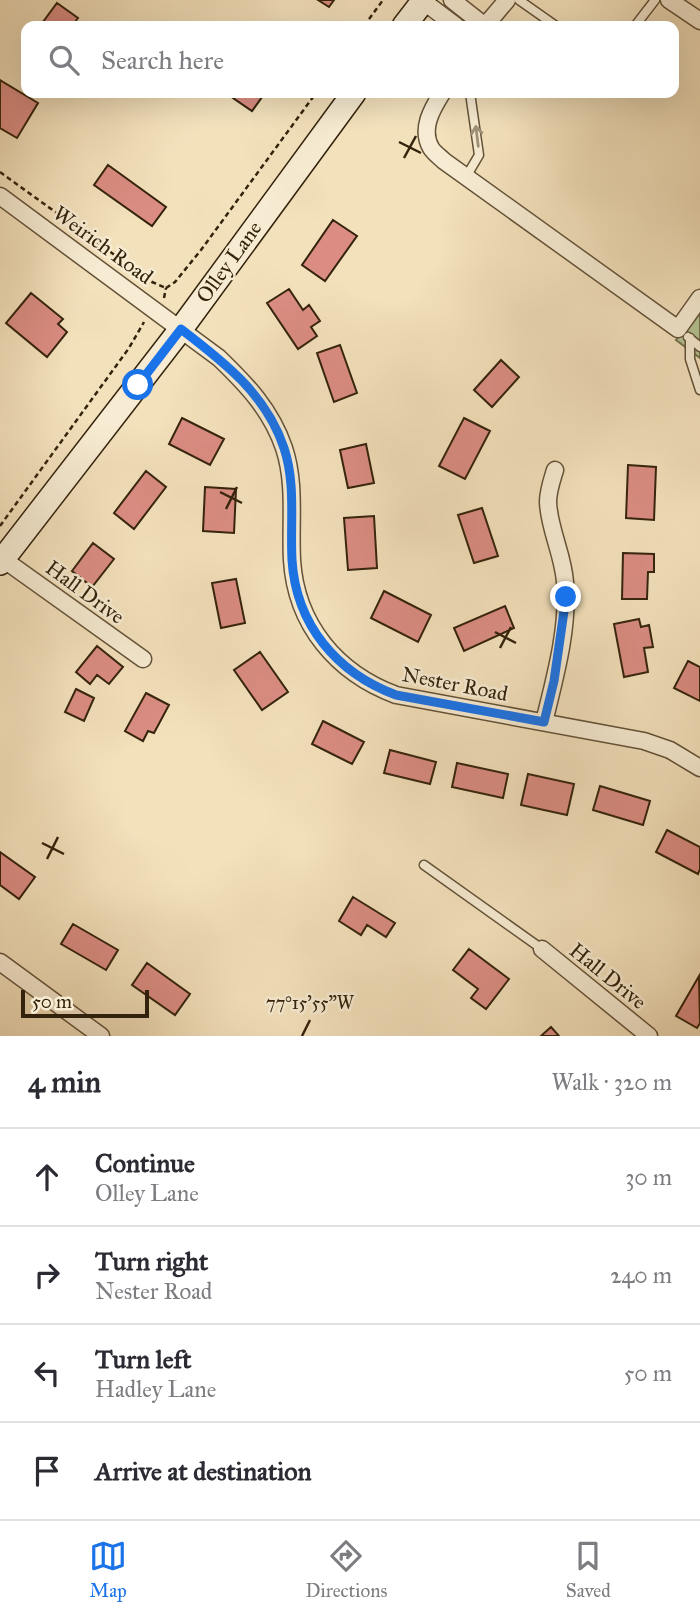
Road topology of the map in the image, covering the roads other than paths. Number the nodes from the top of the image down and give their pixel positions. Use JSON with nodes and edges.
{"nodes":[{"id":1,"x":423,"y":0,"type":"edge"},
{"id":2,"x":452,"y":0,"type":"edge"},
{"id":3,"x":507,"y":0,"type":"edge"},
{"id":4,"x":520,"y":0,"type":"edge"},
{"id":5,"x":655,"y":0,"type":"edge"},
{"id":6,"x":669,"y":0,"type":"edge"},
{"id":7,"x":408,"y":21,"type":"edge"},
{"id":8,"x":450,"y":21,"type":"edge"},
{"id":9,"x":479,"y":21,"type":"edge"},
{"id":10,"x":489,"y":21,"type":"edge"},
{"id":11,"x":549,"y":21,"type":"edge"},
{"id":12,"x":639,"y":21,"type":"edge"},
{"id":13,"x":700,"y":21,"type":"edge"},
{"id":14,"x":350,"y":98,"type":"edge"},
{"id":15,"x":439,"y":98,"type":"edge"},
{"id":16,"x":471,"y":98,"type":"edge"},
{"id":17,"x":466,"y":177,"type":"junction"},
{"id":18,"x":0,"y":196,"type":"edge"},
{"id":19,"x":700,"y":298,"type":"edge"},
{"id":20,"x":181,"y":329,"type":"junction"},
{"id":21,"x":684,"y":334,"type":"junction"},
{"id":22,"x":700,"y":347,"type":"edge"},
{"id":23,"x":700,"y":390,"type":"edge"},
{"id":24,"x":555,"y":470,"type":"dead end"},
{"id":25,"x":2,"y":561,"type":"edge"},
{"id":26,"x":143,"y":659,"type":"dead end"},
{"id":27,"x":544,"y":722,"type":"junction"},
{"id":28,"x":700,"y":768,"type":"edge"},
{"id":29,"x":424,"y":865,"type":"dead end"},
{"id":30,"x":541,"y":949,"type":"joint"},
{"id":31,"x":0,"y":962,"type":"edge"},
{"id":32,"x":101,"y":1036,"type":"edge"},
{"id":33,"x":649,"y":1036,"type":"edge"}],
"edges":[{"from":1,"to":7,"type":"main road"},
{"from":1,"to":8,"type":"street"},
{"from":2,"to":9,"type":"street"},
{"from":3,"to":10,"type":"street"},
{"from":4,"to":11,"type":"lane"},
{"from":5,"to":12,"type":"lane"},
{"from":6,"to":13,"type":"street"},
{"from":14,"to":20,"type":"main road","name":"Olley Lane"},
{"from":15,"to":17,"type":"street"},
{"from":17,"to":16,"type":"lane","one_way":true},
{"from":17,"to":21,"type":"street"},
{"from":18,"to":20,"type":"street","name":"Weirich Road"},
{"from":19,"to":21,"type":"street"},
{"from":20,"to":25,"type":"main road","name":"Olley Lane"},
{"from":20,"to":27,"type":"street","name":"Nester Road"},
{"from":21,"to":22,"type":"lane"},
{"from":21,"to":23,"type":"lane"},
{"from":24,"to":27,"type":"street"},
{"from":25,"to":26,"type":"street","name":"Hall Drive"},
{"from":27,"to":28,"type":"street","name":"Nester Road"},
{"from":29,"to":30,"type":"lane"},
{"from":30,"to":33,"type":"street","name":"Hall Drive"},
{"from":31,"to":32,"type":"street"}]}
